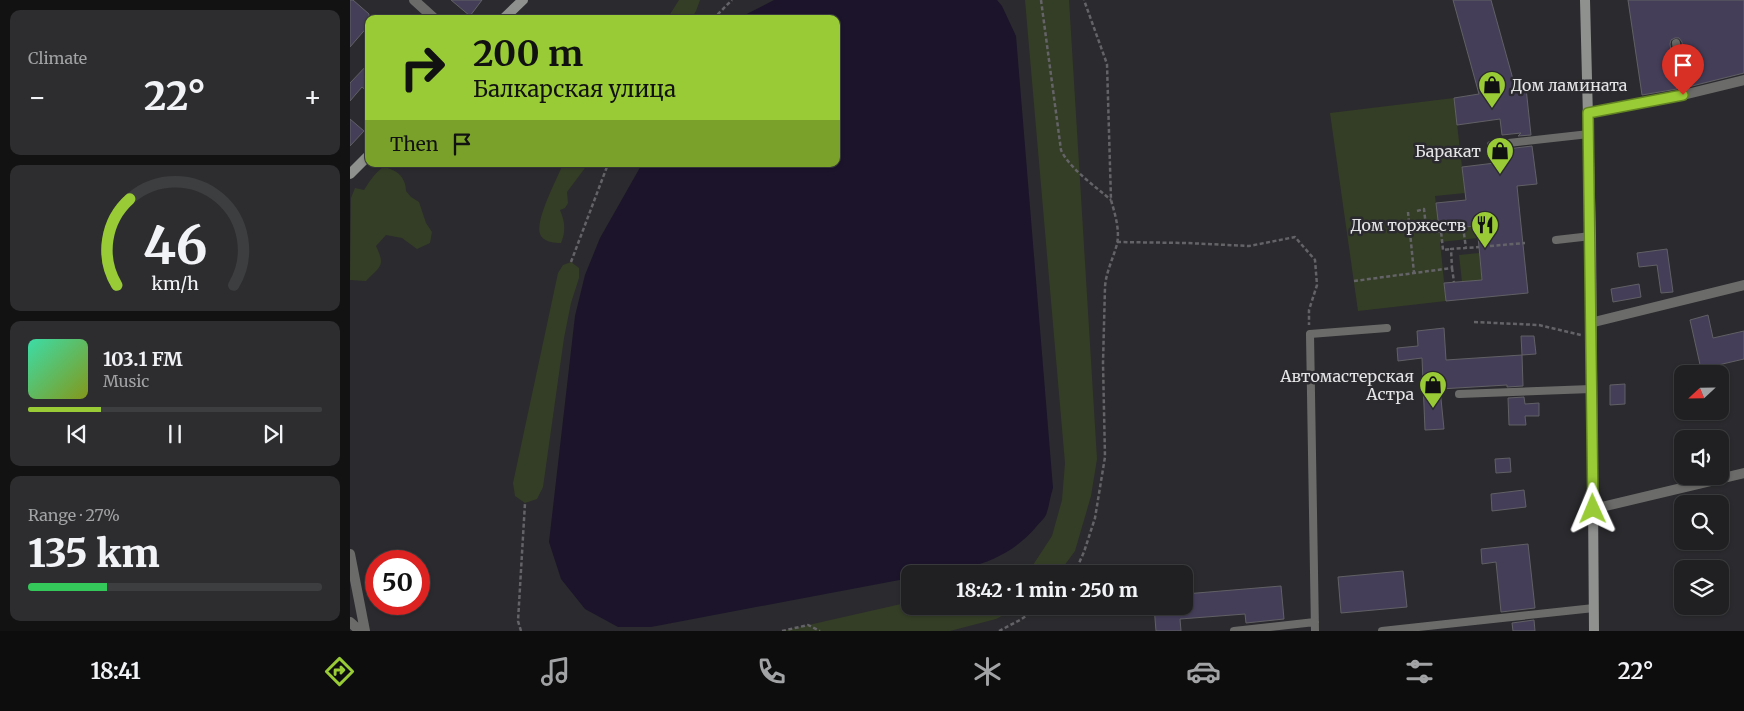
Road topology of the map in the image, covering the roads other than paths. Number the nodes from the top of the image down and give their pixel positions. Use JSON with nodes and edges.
{"nodes":[{"id":1,"x":414,"y":0,"type":"edge"},
{"id":2,"x":523,"y":0,"type":"edge"},
{"id":3,"x":1585,"y":0,"type":"edge"},
{"id":4,"x":431,"y":15,"type":"edge"},
{"id":5,"x":507,"y":15,"type":"edge"},
{"id":6,"x":1676,"y":43,"type":"dead end"},
{"id":7,"x":1744,"y":80,"type":"edge"},
{"id":8,"x":1683,"y":95,"type":"junction"},
{"id":9,"x":1588,"y":113,"type":"junction"},
{"id":10,"x":1589,"y":134,"type":"junction"},
{"id":11,"x":1491,"y":145,"type":"dead end"},
{"id":12,"x":365,"y":159,"type":"edge"},
{"id":13,"x":350,"y":174,"type":"edge"},
{"id":14,"x":1591,"y":236,"type":"junction"},
{"id":15,"x":1556,"y":240,"type":"dead end"},
{"id":16,"x":1744,"y":285,"type":"edge"},
{"id":17,"x":1590,"y":323,"type":"junction"},
{"id":18,"x":1387,"y":328,"type":"dead end"},
{"id":19,"x":1591,"y":389,"type":"junction"},
{"id":20,"x":1459,"y":394,"type":"dead end"},
{"id":21,"x":1744,"y":473,"type":"edge"},
{"id":22,"x":1593,"y":509,"type":"junction"},
{"id":23,"x":350,"y":554,"type":"edge"},
{"id":24,"x":1594,"y":608,"type":"junction"},
{"id":25,"x":350,"y":622,"type":"edge"},
{"id":26,"x":1315,"y":622,"type":"junction"},
{"id":27,"x":360,"y":631,"type":"edge"},
{"id":28,"x":365,"y":631,"type":"edge"},
{"id":29,"x":1234,"y":631,"type":"edge"},
{"id":30,"x":1315,"y":631,"type":"edge"},
{"id":31,"x":1382,"y":631,"type":"edge"},
{"id":32,"x":1594,"y":631,"type":"edge"}],
"edges":[{"from":1,"to":4,"type":"street"},
{"from":2,"to":5,"type":"main road"},
{"from":3,"to":9,"type":"main road"},
{"from":6,"to":8,"type":"lane"},
{"from":7,"to":8,"type":"street"},
{"from":8,"to":9,"type":"street"},
{"from":9,"to":10,"type":"main road"},
{"from":10,"to":11,"type":"lane"},
{"from":10,"to":14,"type":"main road"},
{"from":12,"to":13,"type":"main road"},
{"from":14,"to":15,"type":"lane"},
{"from":14,"to":17,"type":"main road"},
{"from":16,"to":17,"type":"street"},
{"from":17,"to":19,"type":"main road"},
{"from":18,"to":26,"type":"lane"},
{"from":19,"to":20,"type":"lane"},
{"from":19,"to":22,"type":"main road"},
{"from":21,"to":22,"type":"street"},
{"from":22,"to":24,"type":"main road"},
{"from":23,"to":28,"type":"street"},
{"from":24,"to":31,"type":"lane"},
{"from":24,"to":32,"type":"main road"},
{"from":25,"to":27,"type":"street"},
{"from":26,"to":29,"type":"lane"},
{"from":26,"to":30,"type":"lane"}]}
